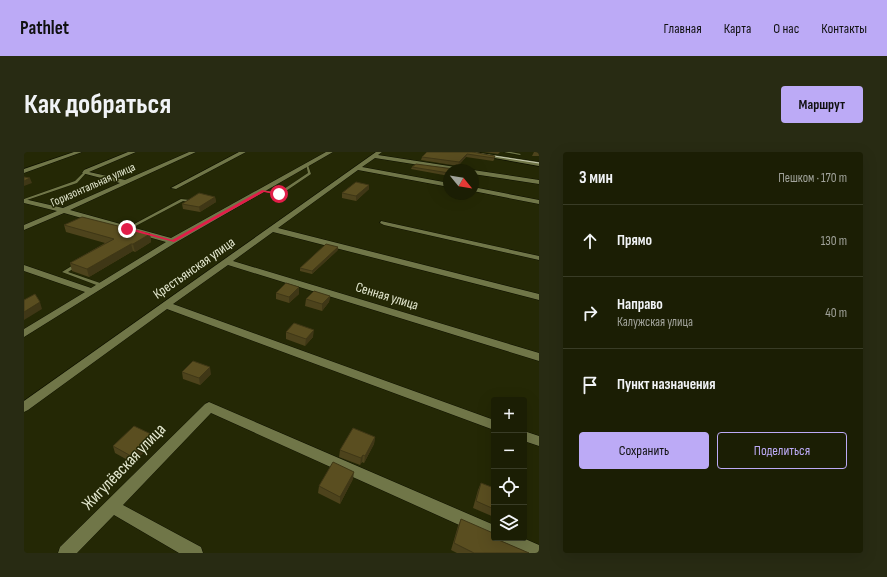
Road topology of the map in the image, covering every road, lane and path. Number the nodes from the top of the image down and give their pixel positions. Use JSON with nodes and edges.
{"nodes":[{"id":1,"x":79,"y":152,"type":"edge"},
{"id":2,"x":133,"y":152,"type":"edge"},
{"id":3,"x":193,"y":152,"type":"edge"},
{"id":4,"x":243,"y":152,"type":"edge"},
{"id":5,"x":330,"y":152,"type":"edge"},
{"id":6,"x":464,"y":152,"type":"edge"},
{"id":7,"x":505,"y":152,"type":"edge"},
{"id":8,"x":377,"y":154,"type":"edge"},
{"id":9,"x":522,"y":154,"type":"edge"},
{"id":10,"x":539,"y":164,"type":"edge"},
{"id":11,"x":307,"y":165,"type":"junction"},
{"id":12,"x":443,"y":166,"type":"edge"},
{"id":13,"x":358,"y":168,"type":"junction"},
{"id":14,"x":24,"y":171,"type":"edge"},
{"id":15,"x":85,"y":173,"type":"junction"},
{"id":16,"x":479,"y":173,"type":"edge"},
{"id":17,"x":125,"y":182,"type":"junction"},
{"id":18,"x":539,"y":182,"type":"edge"},
{"id":19,"x":443,"y":184,"type":"edge"},
{"id":20,"x":174,"y":188,"type":"dead end"},
{"id":21,"x":263,"y":191,"type":"junction"},
{"id":22,"x":479,"y":191,"type":"edge"},
{"id":23,"x":24,"y":201,"type":"edge"},
{"id":24,"x":190,"y":202,"type":"edge"},
{"id":25,"x":539,"y":202,"type":"edge"},
{"id":26,"x":63,"y":210,"type":"junction"},
{"id":27,"x":384,"y":223,"type":"dead end"},
{"id":28,"x":24,"y":228,"type":"edge"},
{"id":29,"x":127,"y":229,"type":"junction"},
{"id":30,"x":272,"y":229,"type":"junction"},
{"id":31,"x":172,"y":241,"type":"junction"},
{"id":32,"x":539,"y":258,"type":"edge"},
{"id":33,"x":83,"y":262,"type":"edge"},
{"id":34,"x":227,"y":262,"type":"junction"},
{"id":35,"x":26,"y":271,"type":"edge"},
{"id":36,"x":101,"y":285,"type":"junction"},
{"id":37,"x":92,"y":291,"type":"junction"},
{"id":38,"x":539,"y":297,"type":"edge"},
{"id":39,"x":166,"y":305,"type":"junction"},
{"id":40,"x":24,"y":334,"type":"edge"},
{"id":41,"x":539,"y":357,"type":"edge"},
{"id":42,"x":24,"y":406,"type":"edge"},
{"id":43,"x":491,"y":424,"type":"edge"},
{"id":44,"x":527,"y":437,"type":"edge"},
{"id":45,"x":539,"y":441,"type":"edge"},
{"id":46,"x":112,"y":506,"type":"junction"},
{"id":47,"x":491,"y":532,"type":"edge"},
{"id":48,"x":512,"y":541,"type":"edge"},
{"id":49,"x":66,"y":553,"type":"edge"},
{"id":50,"x":195,"y":553,"type":"edge"},
{"id":51,"x":539,"y":553,"type":"edge"}],
"edges":[{"from":1,"to":14,"type":"street"},
{"from":2,"to":15,"type":"street"},
{"from":3,"to":17,"type":"street","name":"Горизонтальная улица"},
{"from":4,"to":20,"type":"street"},
{"from":5,"to":11,"type":"street"},
{"from":6,"to":10,"type":"street"},
{"from":7,"to":9,"type":"lane"},
{"from":8,"to":12,"type":"street"},
{"from":8,"to":13,"type":"street","name":"Крестьянская улица"},
{"from":11,"to":21,"type":"street"},
{"from":11,"to":21,"type":"lane"},
{"from":13,"to":19,"type":"street"},
{"from":13,"to":30,"type":"street","name":"Крестьянская улица"},
{"from":15,"to":17,"type":"street"},
{"from":15,"to":23,"type":"lane"},
{"from":16,"to":18,"type":"street"},
{"from":17,"to":26,"type":"street","name":"Горизонтальная улица"},
{"from":21,"to":31,"type":"street"},
{"from":22,"to":25,"type":"street"},
{"from":23,"to":26,"type":"street"},
{"from":24,"to":29,"type":"lane"},
{"from":26,"to":28,"type":"street","name":"Горизонтальная улица"},
{"from":26,"to":29,"type":"street"},
{"from":27,"to":32,"type":"street"},
{"from":29,"to":31,"type":"street"},
{"from":30,"to":34,"type":"street","name":"Крестьянская улица"},
{"from":30,"to":38,"type":"street"},
{"from":31,"to":36,"type":"street"},
{"from":33,"to":36,"type":"lane"},
{"from":34,"to":39,"type":"street","name":"Крестьянская улица"},
{"from":34,"to":41,"type":"street","name":"Сенная улица"},
{"from":35,"to":37,"type":"street"},
{"from":36,"to":37,"type":"street"},
{"from":37,"to":40,"type":"street"},
{"from":39,"to":42,"type":"street","name":"Крестьянская улица"},
{"from":39,"to":43,"type":"street"},
{"from":44,"to":45,"type":"street"},
{"from":46,"to":47,"type":"street","name":"Жигулёвская улица"},
{"from":46,"to":49,"type":"street","name":"Жигулёвская улица"},
{"from":46,"to":50,"type":"street"},
{"from":48,"to":51,"type":"street"}]}
